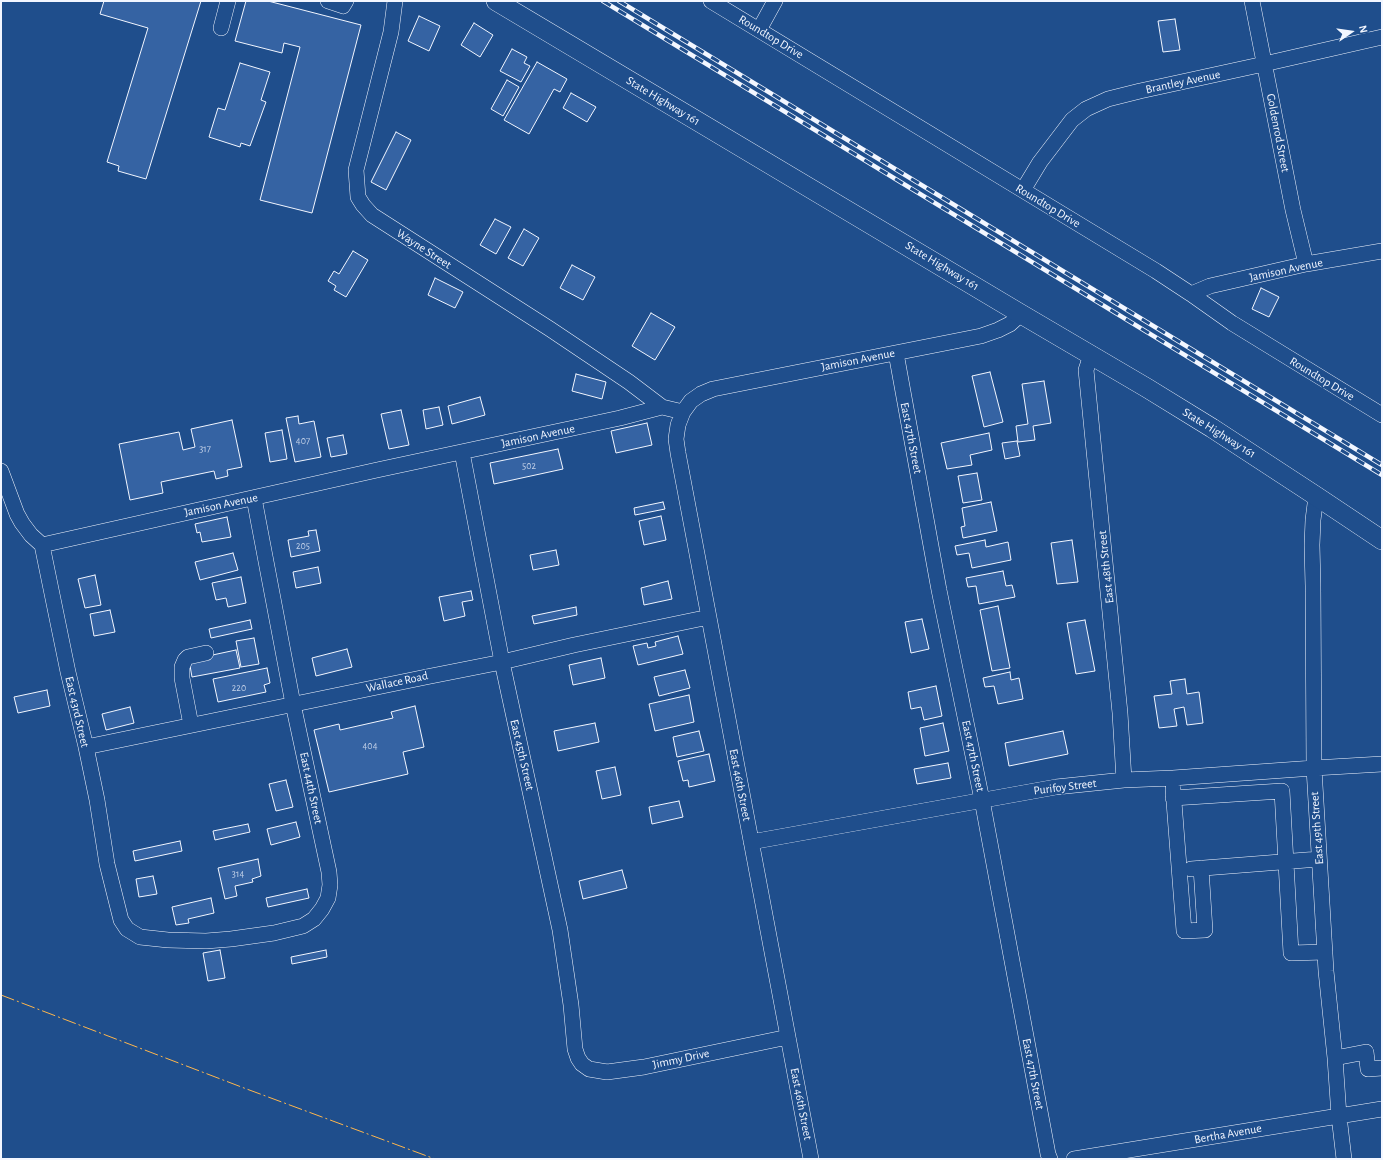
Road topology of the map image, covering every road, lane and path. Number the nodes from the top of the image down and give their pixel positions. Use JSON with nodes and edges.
{"nodes":[{"id":1,"x":228,"y":1,"type":"edge"},
{"id":2,"x":328,"y":1,"type":"edge"},
{"id":3,"x":346,"y":1,"type":"edge"},
{"id":4,"x":395,"y":1,"type":"edge"},
{"id":5,"x":496,"y":1,"type":"edge"},
{"id":6,"x":711,"y":1,"type":"edge"},
{"id":7,"x":776,"y":1,"type":"edge"},
{"id":8,"x":1252,"y":1,"type":"edge"},
{"id":9,"x":221,"y":28,"type":"dead end"},
{"id":10,"x":759,"y":30,"type":"junction"},
{"id":11,"x":1382,"y":37,"type":"edge"},
{"id":12,"x":1264,"y":64,"type":"junction"},
{"id":13,"x":1023,"y":190,"type":"junction"},
{"id":14,"x":1382,"y":251,"type":"edge"},
{"id":15,"x":1306,"y":264,"type":"junction"},
{"id":16,"x":1191,"y":294,"type":"junction"},
{"id":17,"x":1021,"y":314,"type":"junction"},
{"id":18,"x":896,"y":353,"type":"junction"},
{"id":19,"x":1091,"y":355,"type":"junction"},
{"id":20,"x":662,"y":407,"type":"junction"},
{"id":21,"x":683,"y":412,"type":"junction"},
{"id":22,"x":1382,"y":415,"type":"edge"},
{"id":23,"x":462,"y":452,"type":"junction"},
{"id":24,"x":1,"y":471,"type":"edge"},
{"id":25,"x":1316,"y":496,"type":"junction"},
{"id":26,"x":254,"y":498,"type":"junction"},
{"id":27,"x":1382,"y":540,"type":"edge"},
{"id":28,"x":42,"y":544,"type":"junction"},
{"id":29,"x":709,"y":617,"type":"junction"},
{"id":30,"x":206,"y":653,"type":"dead end"},
{"id":31,"x":502,"y":662,"type":"junction"},
{"id":32,"x":293,"y":704,"type":"junction"},
{"id":33,"x":191,"y":725,"type":"junction"},
{"id":34,"x":86,"y":747,"type":"junction"},
{"id":35,"x":1382,"y":764,"type":"edge"},
{"id":36,"x":1314,"y":768,"type":"junction"},
{"id":37,"x":1173,"y":778,"type":"junction"},
{"id":38,"x":1124,"y":780,"type":"junction"},
{"id":39,"x":1173,"y":798,"type":"junction"},
{"id":40,"x":982,"y":800,"type":"junction"},
{"id":41,"x":751,"y":842,"type":"junction"},
{"id":42,"x":1319,"y":859,"type":"junction"},
{"id":43,"x":1286,"y":862,"type":"junction"},
{"id":44,"x":1201,"y":868,"type":"junction"},
{"id":45,"x":1180,"y":870,"type":"junction"},
{"id":46,"x":158,"y":939,"type":"joint"},
{"id":47,"x":1325,"y":952,"type":"junction"},
{"id":48,"x":788,"y":1037,"type":"junction"},
{"id":49,"x":578,"y":1058,"type":"joint"},
{"id":50,"x":1335,"y":1058,"type":"junction"},
{"id":51,"x":1382,"y":1068,"type":"edge"},
{"id":52,"x":1382,"y":1109,"type":"edge"},
{"id":53,"x":1339,"y":1116,"type":"junction"},
{"id":54,"x":811,"y":1159,"type":"edge"},
{"id":55,"x":1050,"y":1159,"type":"edge"},
{"id":56,"x":1074,"y":1159,"type":"edge"},
{"id":57,"x":1344,"y":1159,"type":"edge"}],
"edges":[{"from":1,"to":9,"type":"street"},
{"from":2,"to":3,"type":"street"},
{"from":4,"to":20,"type":"street","name":"Wayne Street"},
{"from":5,"to":17,"type":"main road","name":"State Highway 161"},
{"from":6,"to":10,"type":"street","name":"Roundtop Drive"},
{"from":7,"to":10,"type":"street"},
{"from":8,"to":12,"type":"street","name":"Goldenrod Street"},
{"from":10,"to":13,"type":"street","name":"Roundtop Drive"},
{"from":11,"to":12,"type":"street","name":"Brantley Avenue"},
{"from":12,"to":13,"type":"street","name":"Brantley Avenue"},
{"from":12,"to":15,"type":"street","name":"Goldenrod Street"},
{"from":13,"to":16,"type":"street","name":"Roundtop Drive"},
{"from":14,"to":15,"type":"street","name":"Jamison Avenue"},
{"from":15,"to":16,"type":"street","name":"Jamison Avenue"},
{"from":16,"to":22,"type":"street","name":"Roundtop Drive"},
{"from":17,"to":18,"type":"street","name":"Jamison Avenue"},
{"from":17,"to":19,"type":"main road","name":"State Highway 161"},
{"from":18,"to":21,"type":"street","name":"Jamison Avenue"},
{"from":18,"to":40,"type":"street","name":"East 47th Street"},
{"from":19,"to":25,"type":"main road","name":"State Highway 161"},
{"from":19,"to":38,"type":"street","name":"East 48th Street"},
{"from":20,"to":21,"type":"street","name":"Jamison Avenue"},
{"from":20,"to":23,"type":"street","name":"Jamison Avenue"},
{"from":21,"to":29,"type":"street","name":"East 46th Street"},
{"from":23,"to":26,"type":"street","name":"Jamison Avenue"},
{"from":23,"to":31,"type":"street","name":"East 45th Street"},
{"from":24,"to":28,"type":"street"},
{"from":25,"to":27,"type":"main road","name":"State Highway 161"},
{"from":25,"to":36,"type":"street","name":"East 49th Street"},
{"from":26,"to":28,"type":"street","name":"Jamison Avenue"},
{"from":26,"to":32,"type":"street","name":"East 44th Street"},
{"from":28,"to":34,"type":"street","name":"East 43rd Street"},
{"from":29,"to":31,"type":"street","name":"Wallace Road"},
{"from":29,"to":41,"type":"street","name":"East 46th Street"},
{"from":30,"to":33,"type":"street"},
{"from":31,"to":32,"type":"street","name":"Wallace Road"},
{"from":31,"to":49,"type":"street","name":"East 45th Street"},
{"from":32,"to":33,"type":"street","name":"Wallace Road"},
{"from":32,"to":46,"type":"street","name":"East 44th Street"},
{"from":33,"to":34,"type":"street","name":"Wallace Road"},
{"from":34,"to":46,"type":"street","name":"East 43rd Street"},
{"from":35,"to":36,"type":"street","name":"Purifoy Street"},
{"from":36,"to":37,"type":"street","name":"Purifoy Street"},
{"from":36,"to":42,"type":"street","name":"East 49th Street"},
{"from":37,"to":38,"type":"street","name":"Purifoy Street"},
{"from":37,"to":39,"type":"street"},
{"from":38,"to":40,"type":"street","name":"Purifoy Street"},
{"from":39,"to":43,"type":"street"},
{"from":39,"to":45,"type":"street"},
{"from":40,"to":41,"type":"street","name":"Purifoy Street"},
{"from":40,"to":55,"type":"street","name":"East 47th Street"},
{"from":41,"to":48,"type":"street","name":"East 46th Street"},
{"from":42,"to":43,"type":"street"},
{"from":42,"to":47,"type":"street","name":"East 49th Street"},
{"from":43,"to":44,"type":"street"},
{"from":43,"to":47,"type":"street"},
{"from":44,"to":45,"type":"street"},
{"from":44,"to":45,"type":"street"},
{"from":47,"to":50,"type":"street","name":"East 49th Street"},
{"from":48,"to":49,"type":"street","name":"Jimmy Drive"},
{"from":48,"to":54,"type":"street","name":"East 46th Street"},
{"from":50,"to":51,"type":"street"},
{"from":50,"to":53,"type":"street","name":"East 49th Street"},
{"from":52,"to":53,"type":"street","name":"Bertha Avenue"},
{"from":53,"to":56,"type":"street","name":"Bertha Avenue"},
{"from":53,"to":57,"type":"street","name":"East 49th Street"}]}
